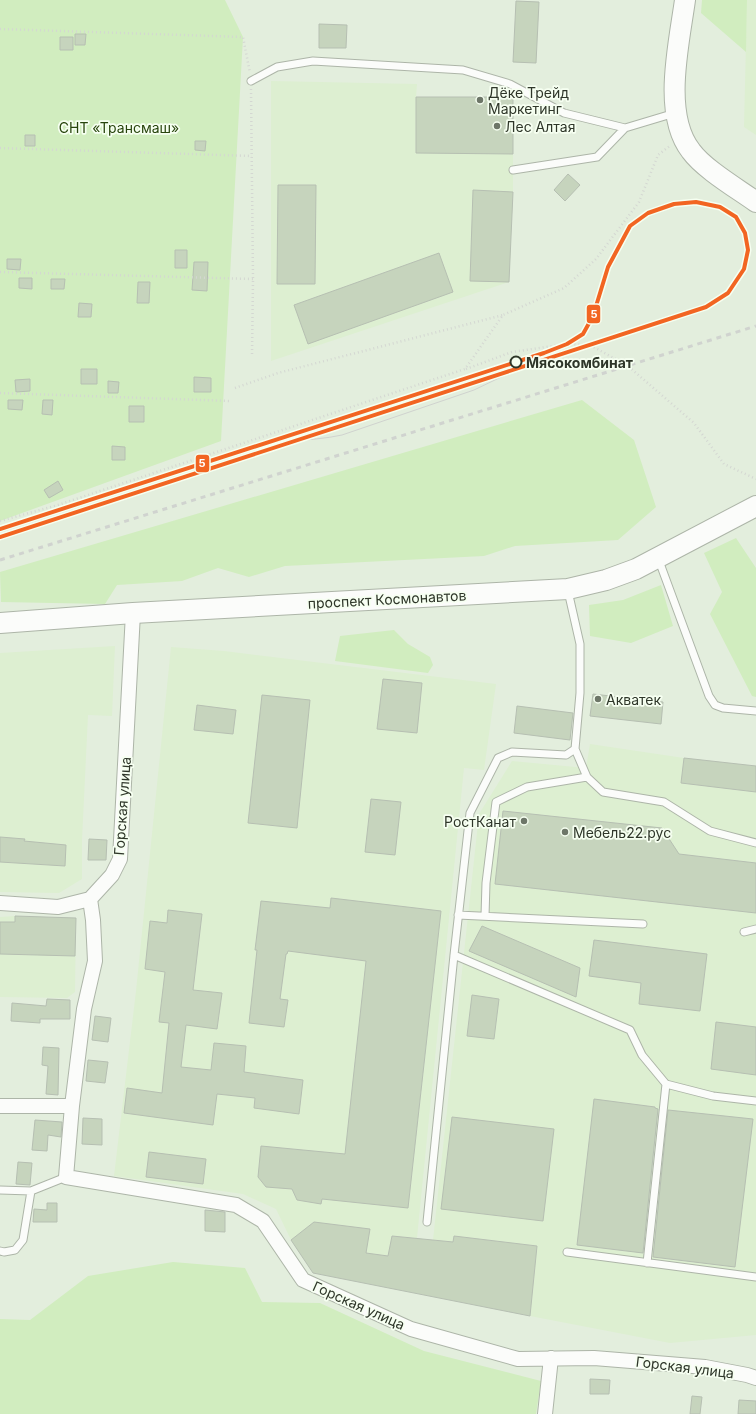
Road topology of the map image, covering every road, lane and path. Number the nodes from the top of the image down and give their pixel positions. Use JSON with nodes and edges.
{"nodes":[{"id":1,"x":685,"y":0,"type":"edge"},
{"id":2,"x":0,"y":29,"type":"edge"},
{"id":3,"x":251,"y":81,"type":"junction"},
{"id":4,"x":675,"y":113,"type":"junction"},
{"id":5,"x":625,"y":128,"type":"junction"},
{"id":6,"x":682,"y":135,"type":"junction"},
{"id":7,"x":0,"y":148,"type":"edge"},
{"id":8,"x":252,"y":156,"type":"junction"},
{"id":9,"x":513,"y":170,"type":"dead end"},
{"id":10,"x":755,"y":199,"type":"edge"},
{"id":11,"x":0,"y":272,"type":"edge"},
{"id":12,"x":253,"y":279,"type":"junction"},
{"id":13,"x":503,"y":315,"type":"junction"},
{"id":14,"x":252,"y":355,"type":"dead end"},
{"id":15,"x":466,"y":369,"type":"junction"},
{"id":16,"x":235,"y":388,"type":"dead end"},
{"id":17,"x":0,"y":394,"type":"edge"},
{"id":18,"x":231,"y":401,"type":"dead end"},
{"id":19,"x":756,"y":479,"type":"edge"},
{"id":20,"x":756,"y":506,"type":"edge"},
{"id":21,"x":0,"y":520,"type":"edge"},
{"id":22,"x":658,"y":558,"type":"junction"},
{"id":23,"x":568,"y":589,"type":"junction"},
{"id":24,"x":133,"y":613,"type":"junction"},
{"id":25,"x":0,"y":623,"type":"edge"},
{"id":26,"x":756,"y":711,"type":"edge"},
{"id":27,"x":575,"y":749,"type":"junction"},
{"id":28,"x":587,"y":777,"type":"junction"},
{"id":29,"x":756,"y":843,"type":"edge"},
{"id":30,"x":90,"y":899,"type":"junction"},
{"id":31,"x":0,"y":903,"type":"edge"},
{"id":32,"x":458,"y":915,"type":"junction"},
{"id":33,"x":485,"y":916,"type":"junction"},
{"id":34,"x":643,"y":924,"type":"dead end"},
{"id":35,"x":756,"y":929,"type":"edge"},
{"id":36,"x":744,"y":932,"type":"dead end"},
{"id":37,"x":454,"y":955,"type":"junction"},
{"id":38,"x":666,"y":1084,"type":"junction"},
{"id":39,"x":756,"y":1101,"type":"edge"},
{"id":40,"x":0,"y":1106,"type":"edge"},
{"id":41,"x":72,"y":1106,"type":"junction"},
{"id":42,"x":66,"y":1177,"type":"junction"},
{"id":43,"x":0,"y":1190,"type":"edge"},
{"id":44,"x":32,"y":1191,"type":"junction"},
{"id":45,"x":427,"y":1222,"type":"dead end"},
{"id":46,"x":0,"y":1251,"type":"edge"},
{"id":47,"x":567,"y":1252,"type":"dead end"},
{"id":48,"x":647,"y":1263,"type":"junction"},
{"id":49,"x":756,"y":1277,"type":"edge"},
{"id":50,"x":551,"y":1358,"type":"junction"},
{"id":51,"x":756,"y":1378,"type":"edge"},
{"id":52,"x":545,"y":1414,"type":"edge"}],
"edges":[{"from":1,"to":4,"type":"main road"},
{"from":2,"to":3,"type":"path"},
{"from":3,"to":5,"type":"lane"},
{"from":3,"to":8,"type":"path"},
{"from":4,"to":5,"type":"lane"},
{"from":4,"to":6,"type":"main road"},
{"from":5,"to":9,"type":"lane"},
{"from":6,"to":10,"type":"main road"},
{"from":6,"to":13,"type":"path"},
{"from":7,"to":8,"type":"path"},
{"from":8,"to":12,"type":"path"},
{"from":11,"to":12,"type":"path"},
{"from":12,"to":14,"type":"path"},
{"from":13,"to":15,"type":"path"},
{"from":13,"to":16,"type":"path"},
{"from":15,"to":19,"type":"path"},
{"from":15,"to":21,"type":"path"},
{"from":17,"to":18,"type":"path"},
{"from":20,"to":22,"type":"main road","name":"проспект Космонавтов"},
{"from":22,"to":23,"type":"main road","name":"проспект Космонавтов"},
{"from":22,"to":26,"type":"lane"},
{"from":23,"to":24,"type":"main road","name":"проспект Космонавтов"},
{"from":23,"to":27,"type":"lane"},
{"from":24,"to":25,"type":"main road","name":"проспект Космонавтов"},
{"from":24,"to":30,"type":"street","name":"Горская улица"},
{"from":27,"to":28,"type":"lane"},
{"from":27,"to":32,"type":"lane"},
{"from":28,"to":29,"type":"lane"},
{"from":28,"to":33,"type":"lane"},
{"from":30,"to":31,"type":"street"},
{"from":30,"to":41,"type":"street"},
{"from":32,"to":33,"type":"lane"},
{"from":32,"to":37,"type":"lane"},
{"from":33,"to":34,"type":"lane"},
{"from":35,"to":36,"type":"lane"},
{"from":37,"to":38,"type":"lane"},
{"from":37,"to":45,"type":"lane"},
{"from":38,"to":39,"type":"lane"},
{"from":38,"to":48,"type":"lane"},
{"from":40,"to":41,"type":"street"},
{"from":41,"to":42,"type":"street"},
{"from":42,"to":44,"type":"lane"},
{"from":42,"to":50,"type":"street","name":"Горская улица"},
{"from":43,"to":44,"type":"lane"},
{"from":44,"to":46,"type":"lane"},
{"from":47,"to":48,"type":"lane"},
{"from":48,"to":49,"type":"lane"},
{"from":50,"to":51,"type":"street","name":"Горская улица"},
{"from":50,"to":52,"type":"street"}]}
